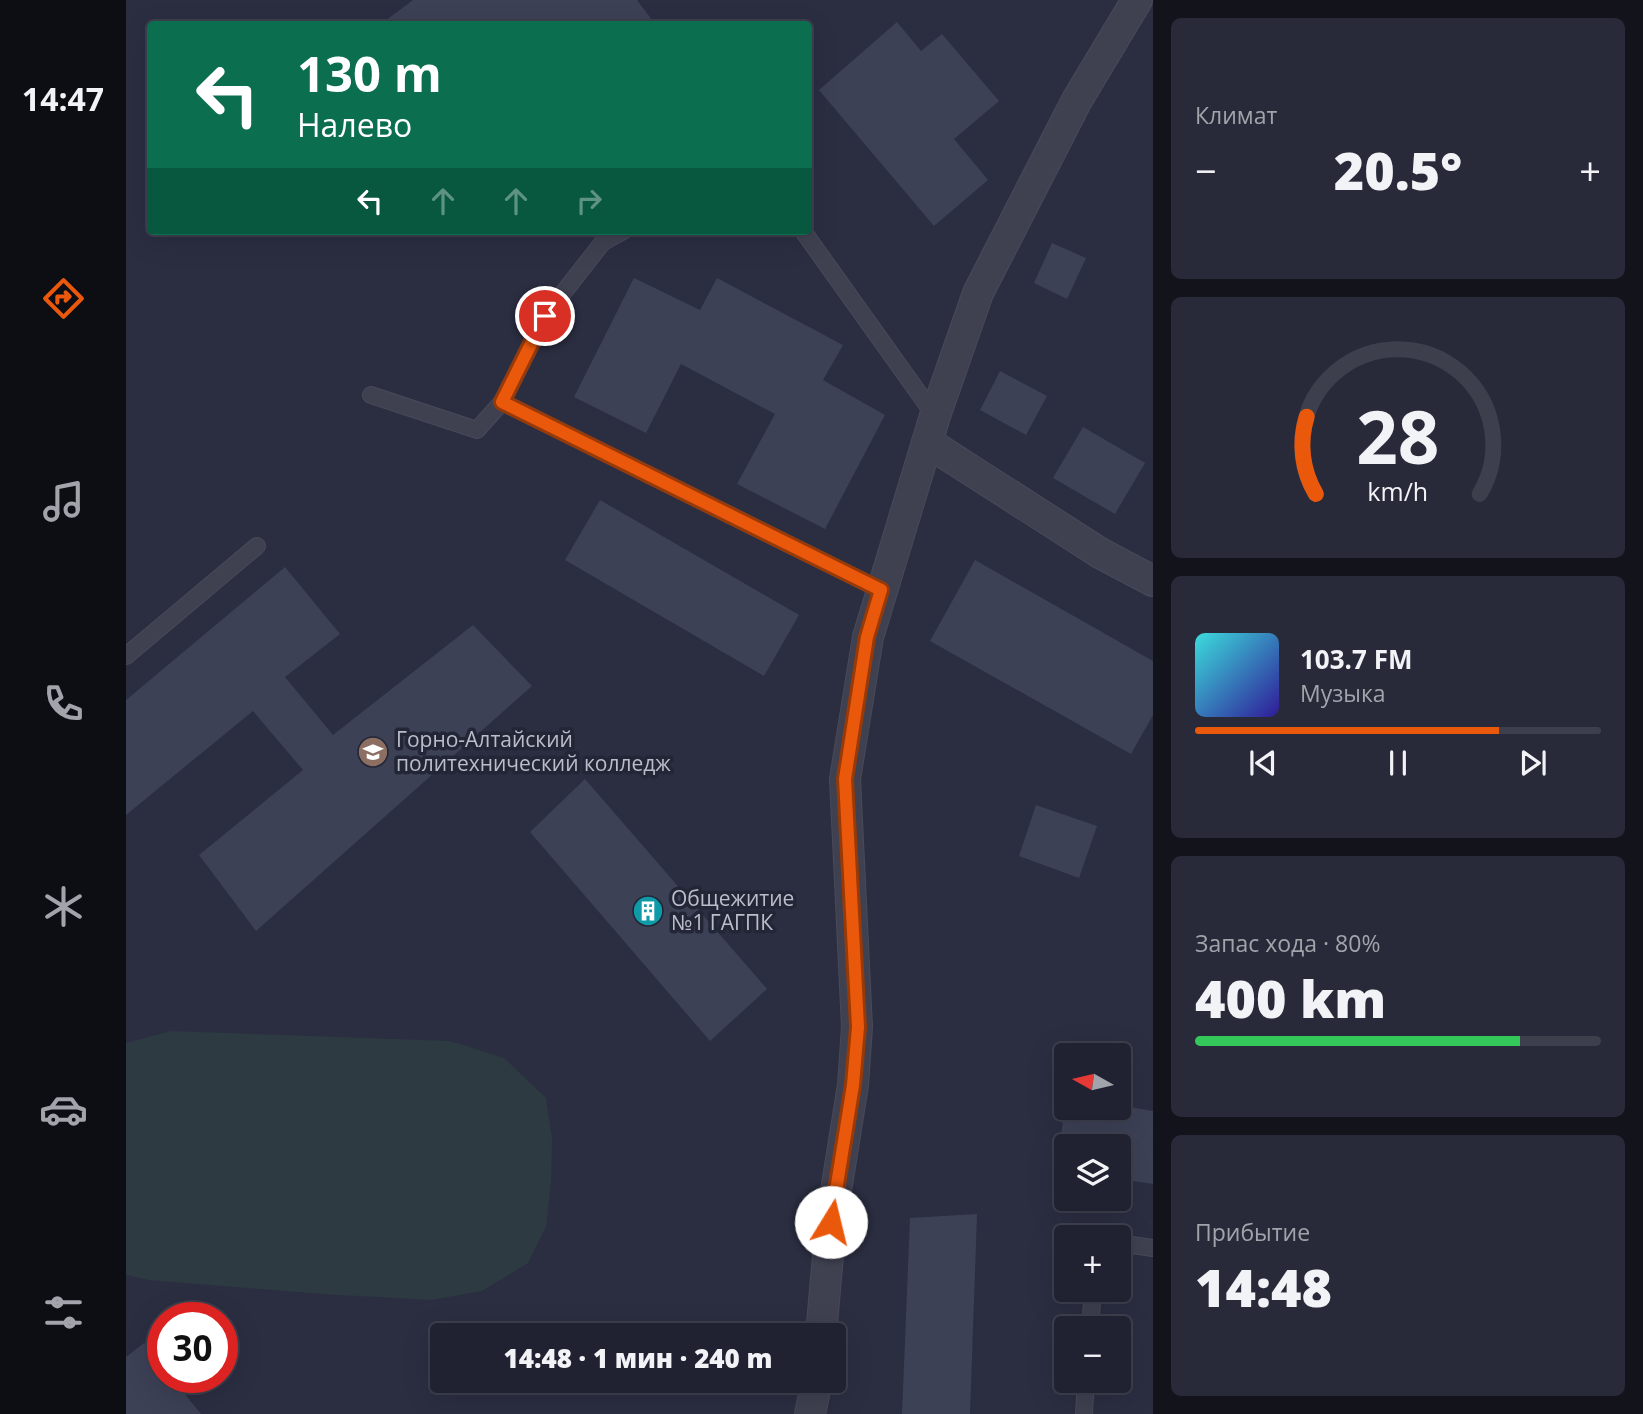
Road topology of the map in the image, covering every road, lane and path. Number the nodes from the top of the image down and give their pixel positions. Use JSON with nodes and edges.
{"nodes":[{"id":1,"x":1137,"y":0,"type":"edge"},
{"id":2,"x":616,"y":235,"type":"edge"},
{"id":3,"x":806,"y":235,"type":"edge"},
{"id":4,"x":371,"y":395,"type":"dead end"},
{"id":5,"x":502,"y":402,"type":"junction"},
{"id":6,"x":931,"y":429,"type":"junction"},
{"id":7,"x":257,"y":546,"type":"dead end"},
{"id":8,"x":1153,"y":581,"type":"edge"},
{"id":9,"x":881,"y":590,"type":"junction"},
{"id":10,"x":126,"y":656,"type":"edge"},
{"id":11,"x":1131,"y":1245,"type":"edge"},
{"id":12,"x":1153,"y":1248,"type":"edge"},
{"id":13,"x":822,"y":1323,"type":"edge"},
{"id":14,"x":814,"y":1393,"type":"edge"},
{"id":15,"x":1085,"y":1393,"type":"edge"},
{"id":16,"x":810,"y":1414,"type":"edge"},
{"id":17,"x":1084,"y":1414,"type":"edge"}],
"edges":[{"from":1,"to":6,"type":"street"},
{"from":2,"to":5,"type":"lane"},
{"from":3,"to":6,"type":"lane"},
{"from":4,"to":5,"type":"lane"},
{"from":5,"to":9,"type":"lane"},
{"from":6,"to":8,"type":"street"},
{"from":6,"to":9,"type":"street"},
{"from":7,"to":10,"type":"lane"},
{"from":9,"to":13,"type":"street"},
{"from":11,"to":12,"type":"lane"},
{"from":14,"to":16,"type":"street"},
{"from":15,"to":17,"type":"lane"}]}
